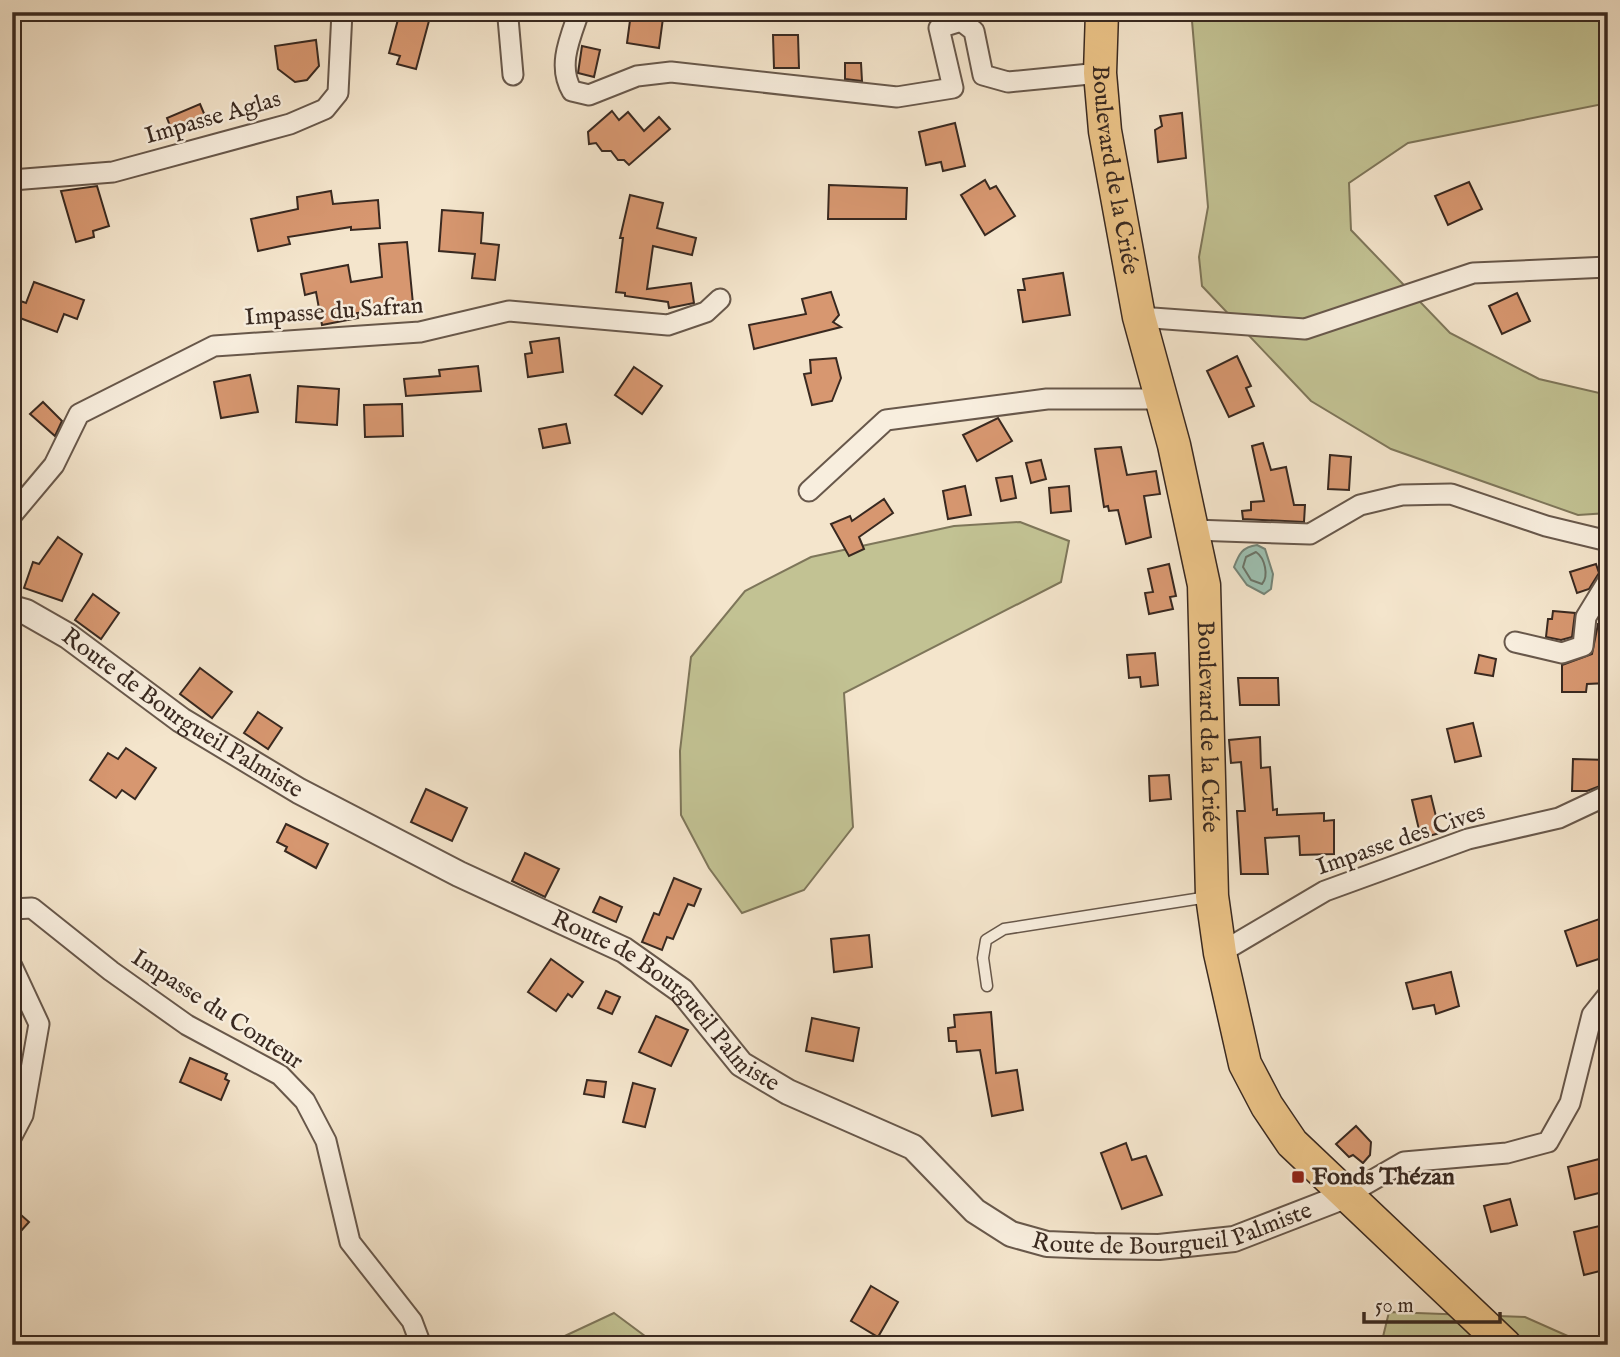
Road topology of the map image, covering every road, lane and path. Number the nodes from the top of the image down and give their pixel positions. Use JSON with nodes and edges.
{"nodes":[{"id":1,"x":342,"y":12,"type":"edge"},
{"id":2,"x":510,"y":12,"type":"edge"},
{"id":3,"x":579,"y":12,"type":"edge"},
{"id":4,"x":1102,"y":12,"type":"edge"},
{"id":5,"x":1100,"y":73,"type":"junction"},
{"id":6,"x":513,"y":75,"type":"dead end"},
{"id":7,"x":12,"y":180,"type":"edge"},
{"id":8,"x":1608,"y":267,"type":"edge"},
{"id":9,"x":720,"y":299,"type":"dead end"},
{"id":10,"x":1139,"y":317,"type":"junction"},
{"id":11,"x":1163,"y":399,"type":"junction"},
{"id":12,"x":809,"y":491,"type":"dead end"},
{"id":13,"x":12,"y":515,"type":"edge"},
{"id":14,"x":1194,"y":530,"type":"junction"},
{"id":15,"x":1608,"y":541,"type":"edge"},
{"id":16,"x":1608,"y":581,"type":"edge"},
{"id":17,"x":12,"y":608,"type":"edge"},
{"id":18,"x":1515,"y":642,"type":"dead end"},
{"id":19,"x":1608,"y":795,"type":"edge"},
{"id":20,"x":1212,"y":896,"type":"junction"},
{"id":21,"x":12,"y":909,"type":"edge"},
{"id":22,"x":1220,"y":953,"type":"junction"},
{"id":23,"x":12,"y":966,"type":"edge"},
{"id":24,"x":987,"y":986,"type":"dead end"},
{"id":25,"x":1608,"y":995,"type":"edge"},
{"id":26,"x":12,"y":1136,"type":"edge"},
{"id":27,"x":1345,"y":1196,"type":"junction"},
{"id":28,"x":421,"y":1345,"type":"edge"},
{"id":29,"x":1505,"y":1345,"type":"edge"}],
"edges":[{"from":1,"to":7,"type":"street","name":"Impasse Aglas"},
{"from":2,"to":6,"type":"street"},
{"from":3,"to":5,"type":"street"},
{"from":4,"to":5,"type":"main road","name":"Boulevard de la Criée"},
{"from":5,"to":10,"type":"main road","name":"Boulevard de la Criée"},
{"from":8,"to":10,"type":"street"},
{"from":9,"to":13,"type":"street","name":"Impasse du Safran"},
{"from":10,"to":11,"type":"main road","name":"Boulevard de la Criée"},
{"from":11,"to":12,"type":"street"},
{"from":11,"to":14,"type":"main road","name":"Boulevard de la Criée"},
{"from":14,"to":15,"type":"street"},
{"from":14,"to":20,"type":"main road","name":"Boulevard de la Criée"},
{"from":16,"to":18,"type":"street"},
{"from":17,"to":27,"type":"street","name":"Route de Bourgueil Palmiste"},
{"from":19,"to":22,"type":"street","name":"Impasse des Cives"},
{"from":20,"to":22,"type":"main road","name":"Boulevard de la Criée"},
{"from":20,"to":24,"type":"lane"},
{"from":21,"to":28,"type":"street","name":"Impasse du Conteur"},
{"from":22,"to":27,"type":"main road","name":"Boulevard de la Criée"},
{"from":23,"to":26,"type":"street"},
{"from":25,"to":27,"type":"street"},
{"from":27,"to":29,"type":"main road","name":"Boulevard de la Criée"}]}
